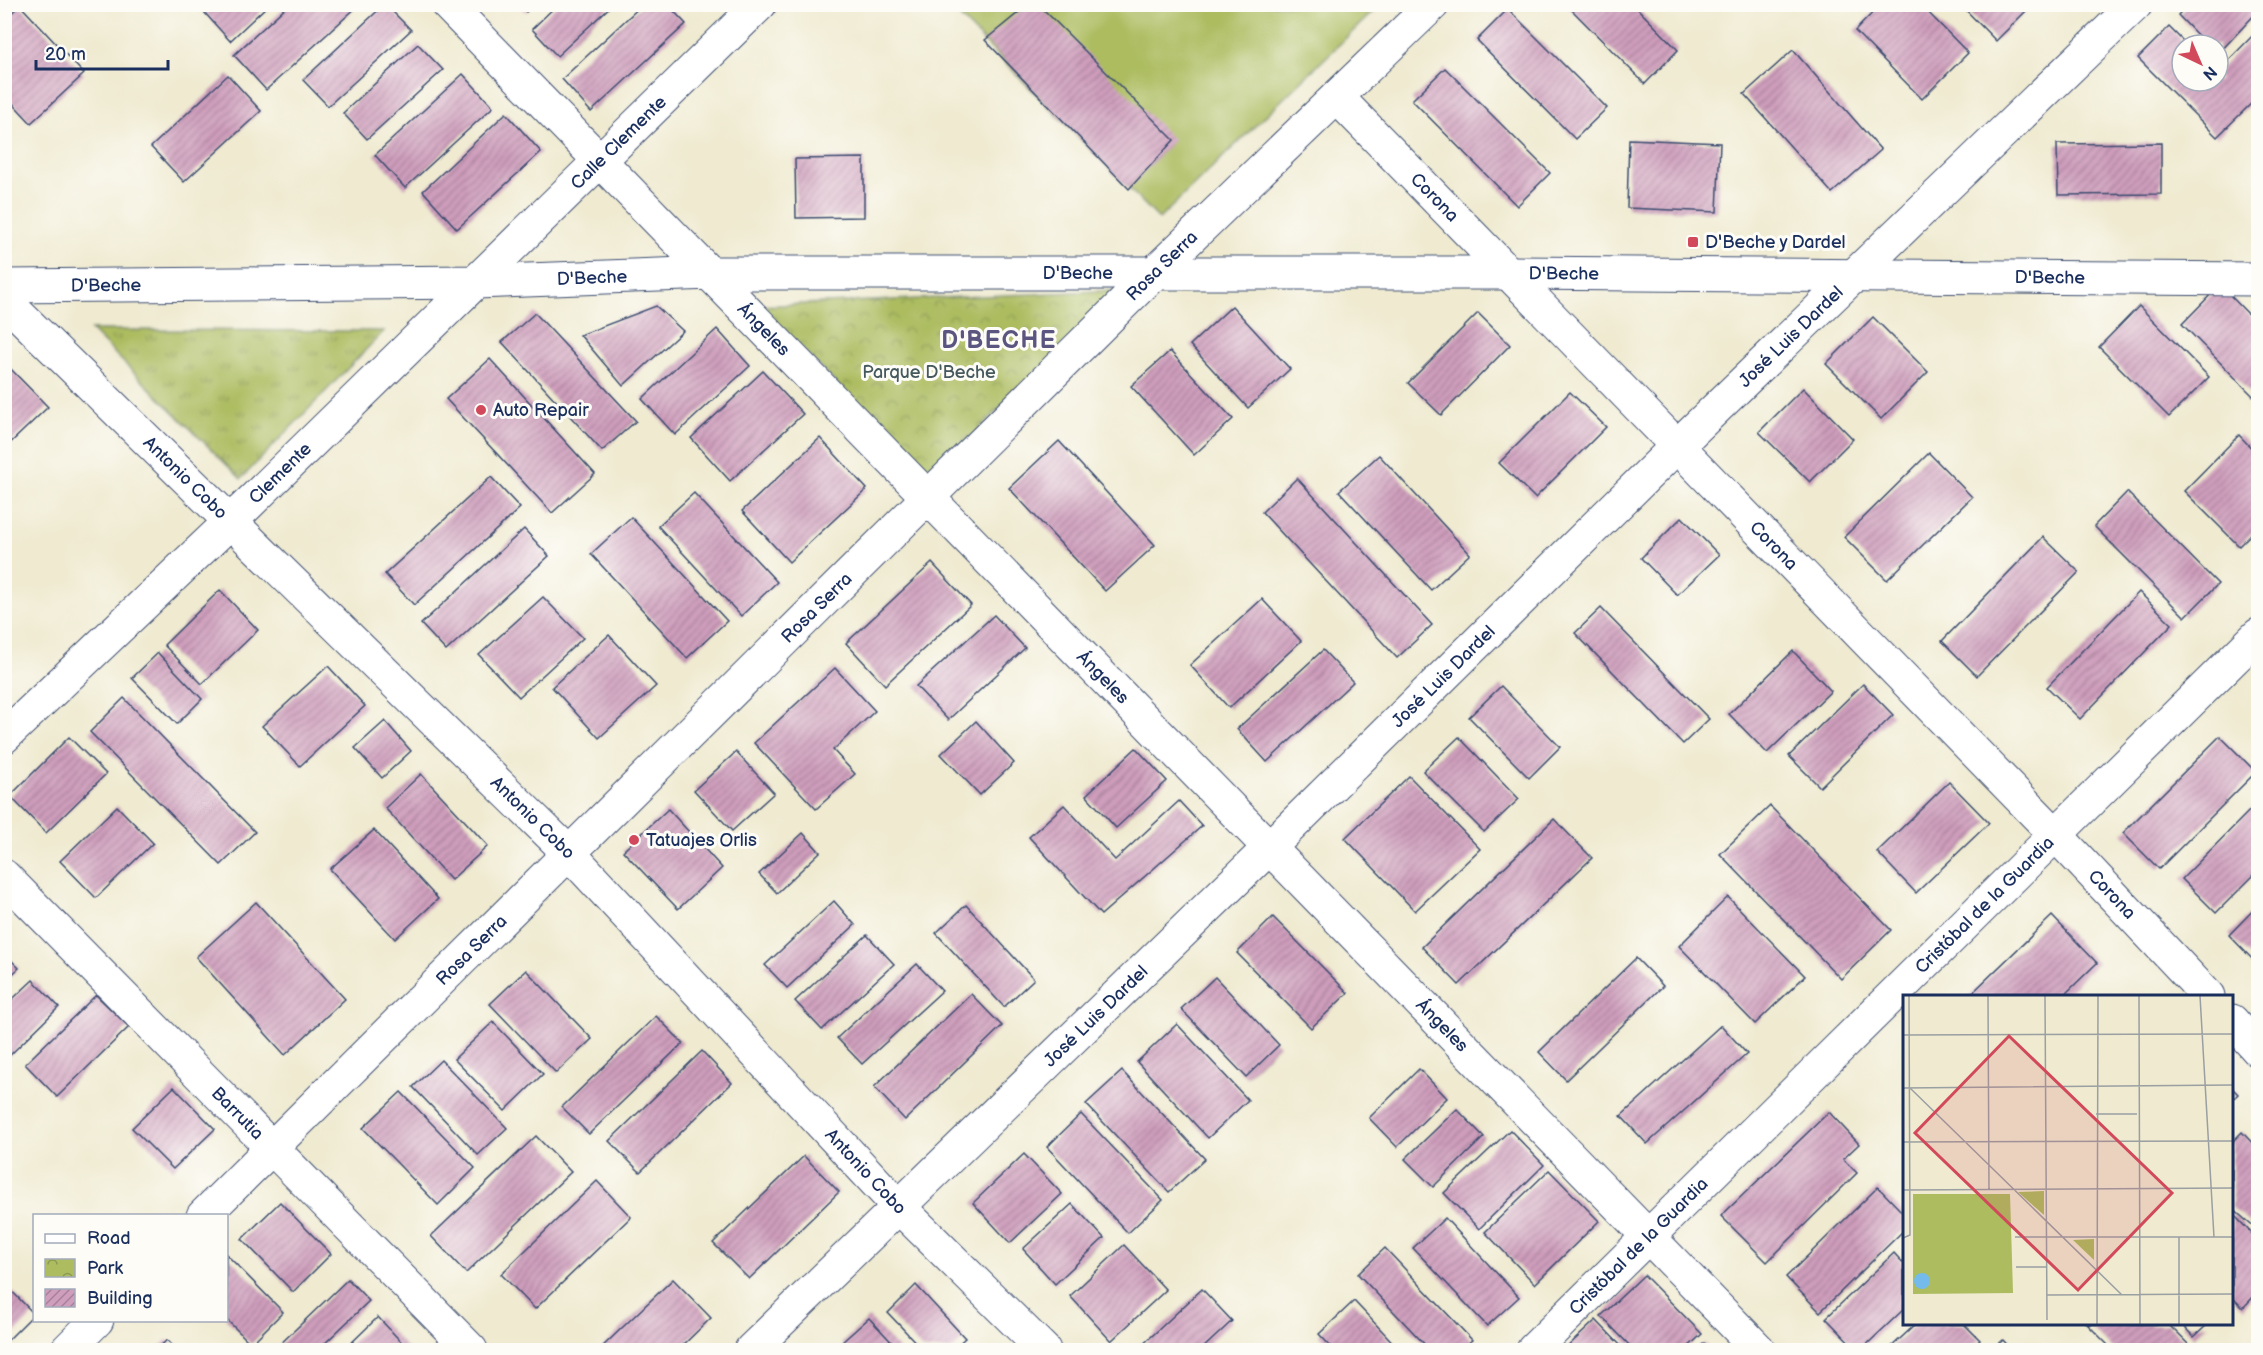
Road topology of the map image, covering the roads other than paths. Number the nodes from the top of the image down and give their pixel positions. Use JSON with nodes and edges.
{"nodes":[{"id":1,"x":447,"y":4,"type":"edge"},
{"id":2,"x":760,"y":4,"type":"edge"},
{"id":3,"x":1433,"y":4,"type":"edge"},
{"id":4,"x":2136,"y":4,"type":"edge"},
{"id":5,"x":1337,"y":97,"type":"junction"},
{"id":6,"x":601,"y":161,"type":"junction"},
{"id":7,"x":711,"y":273,"type":"junction"},
{"id":8,"x":1154,"y":273,"type":"junction"},
{"id":9,"x":1511,"y":273,"type":"junction"},
{"id":10,"x":1855,"y":276,"type":"junction"},
{"id":11,"x":2259,"y":279,"type":"edge"},
{"id":12,"x":476,"y":282,"type":"junction"},
{"id":13,"x":4,"y":286,"type":"edge"},
{"id":14,"x":4,"y":300,"type":"edge"},
{"id":15,"x":1676,"y":447,"type":"junction"},
{"id":16,"x":926,"y":498,"type":"junction"},
{"id":17,"x":230,"y":523,"type":"junction"},
{"id":18,"x":2259,"y":635,"type":"edge"},
{"id":19,"x":4,"y":737,"type":"edge"},
{"id":20,"x":2056,"y":835,"type":"junction"},
{"id":21,"x":1269,"y":848,"type":"junction"},
{"id":22,"x":569,"y":853,"type":"junction"},
{"id":23,"x":4,"y":876,"type":"edge"},
{"id":24,"x":2207,"y":995,"type":"edge"},
{"id":25,"x":2233,"y":1022,"type":"edge"},
{"id":26,"x":2259,"y":1050,"type":"edge"},
{"id":27,"x":272,"y":1147,"type":"junction"},
{"id":28,"x":898,"y":1206,"type":"junction"},
{"id":29,"x":204,"y":1214,"type":"edge"},
{"id":30,"x":1649,"y":1236,"type":"junction"},
{"id":31,"x":95,"y":1322,"type":"edge"},
{"id":32,"x":67,"y":1350,"type":"edge"},
{"id":33,"x":471,"y":1350,"type":"edge"},
{"id":34,"x":751,"y":1350,"type":"edge"},
{"id":35,"x":1044,"y":1350,"type":"edge"},
{"id":36,"x":1533,"y":1350,"type":"edge"},
{"id":37,"x":1759,"y":1350,"type":"edge"}],
"edges":[{"from":1,"to":6,"type":"street","name":"Ángeles"},
{"from":2,"to":6,"type":"street","name":"Calle Clemente"},
{"from":3,"to":5,"type":"street","name":"Rosa Serra"},
{"from":4,"to":10,"type":"street","name":"José Luis Dardel"},
{"from":5,"to":8,"type":"street","name":"Rosa Serra"},
{"from":5,"to":9,"type":"street","name":"Corona"},
{"from":6,"to":7,"type":"street","name":"Ángeles"},
{"from":6,"to":12,"type":"street","name":"Calle Clemente"},
{"from":7,"to":8,"type":"street","name":"D'Beche"},
{"from":7,"to":12,"type":"street","name":"D'Beche"},
{"from":7,"to":16,"type":"street","name":"Ángeles"},
{"from":8,"to":9,"type":"street","name":"D'Beche"},
{"from":8,"to":16,"type":"street","name":"Rosa Serra"},
{"from":9,"to":10,"type":"street","name":"D'Beche"},
{"from":9,"to":15,"type":"street","name":"Corona"},
{"from":10,"to":11,"type":"street","name":"D'Beche"},
{"from":10,"to":15,"type":"street","name":"José Luis Dardel"},
{"from":12,"to":13,"type":"street","name":"D'Beche"},
{"from":12,"to":17,"type":"street","name":"Clemente"},
{"from":14,"to":17,"type":"street","name":"Antonio Cobo"},
{"from":15,"to":20,"type":"street","name":"Corona"},
{"from":15,"to":21,"type":"street","name":"José Luis Dardel"},
{"from":16,"to":21,"type":"street","name":"Ángeles"},
{"from":16,"to":22,"type":"street","name":"Rosa Serra"},
{"from":17,"to":19,"type":"street","name":"Clemente"},
{"from":17,"to":22,"type":"street","name":"Antonio Cobo"},
{"from":18,"to":20,"type":"street","name":"Cristóbal de la Guardia"},
{"from":20,"to":24,"type":"street","name":"Corona"},
{"from":20,"to":30,"type":"street","name":"Cristóbal de la Guardia"},
{"from":21,"to":28,"type":"street","name":"José Luis Dardel"},
{"from":21,"to":30,"type":"street","name":"Ángeles"},
{"from":22,"to":27,"type":"street","name":"Rosa Serra"},
{"from":22,"to":28,"type":"street","name":"Antonio Cobo"},
{"from":23,"to":27,"type":"street","name":"Barrutia"},
{"from":25,"to":26,"type":"street"},
{"from":27,"to":29,"type":"street","name":"Rosa Serra"},
{"from":27,"to":33,"type":"street","name":"Barrutia"},
{"from":28,"to":34,"type":"street","name":"José Luis Dardel"},
{"from":28,"to":35,"type":"street","name":"Antonio Cobo"},
{"from":30,"to":36,"type":"street","name":"Cristóbal de la Guardia"},
{"from":30,"to":37,"type":"street","name":"Ángeles"},
{"from":31,"to":32,"type":"street"}]}
